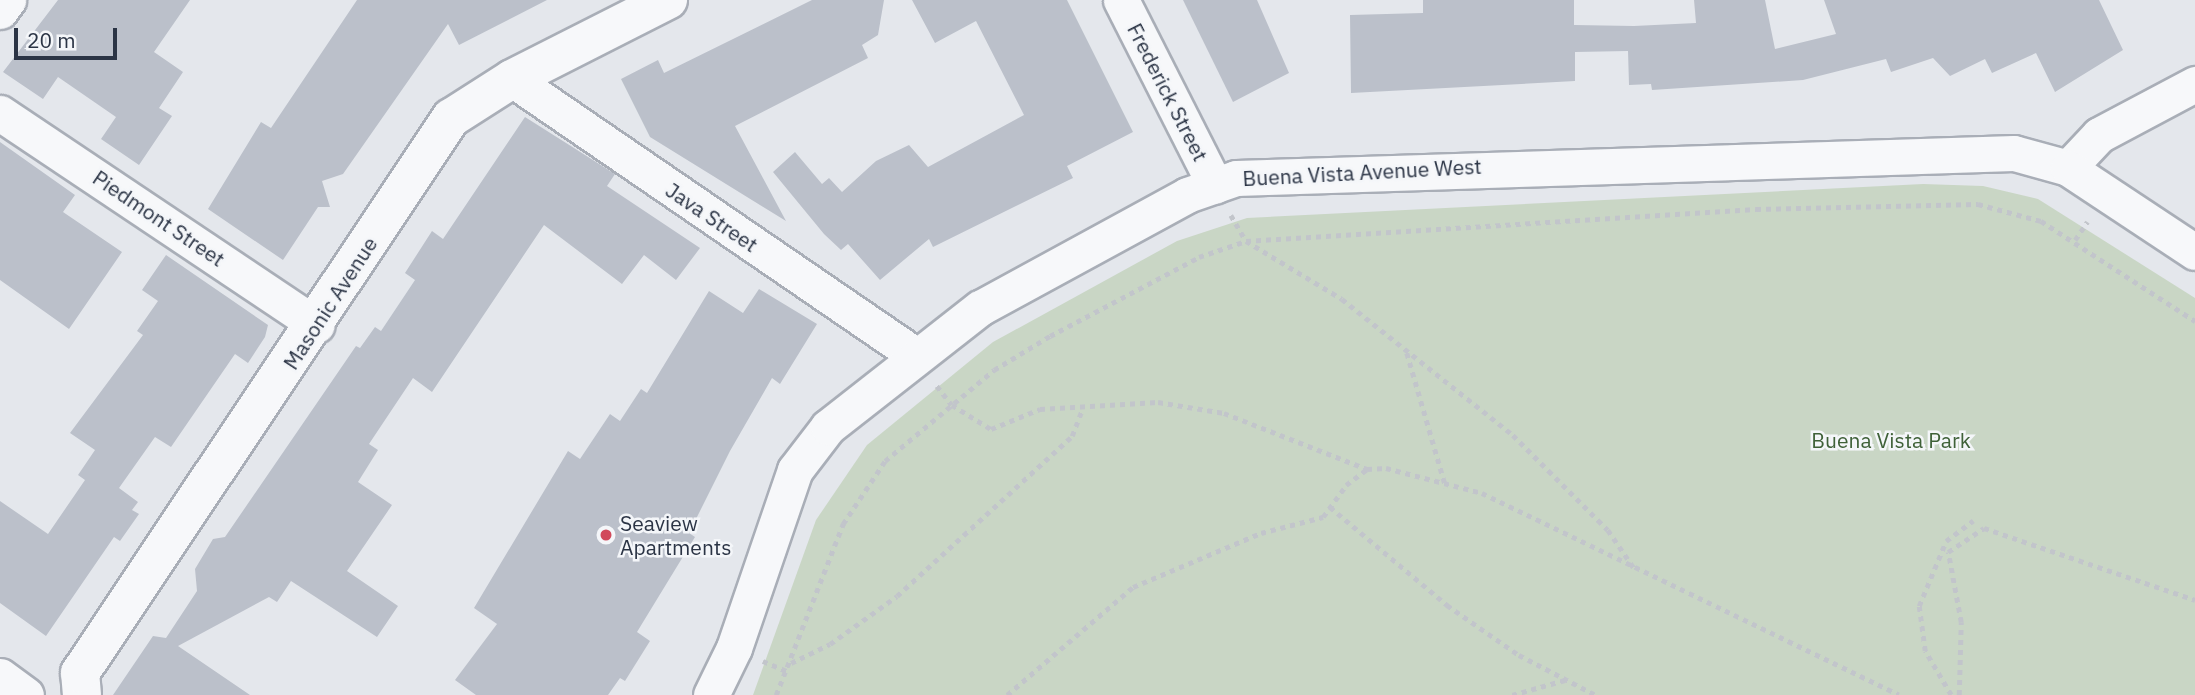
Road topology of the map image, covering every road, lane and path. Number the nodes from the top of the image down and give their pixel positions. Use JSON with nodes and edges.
{"nodes":[{"id":1,"x":8,"y":0,"type":"edge"},
{"id":2,"x":668,"y":0,"type":"edge"},
{"id":3,"x":1121,"y":0,"type":"edge"},
{"id":4,"x":0,"y":11,"type":"edge"},
{"id":5,"x":512,"y":79,"type":"junction"},
{"id":6,"x":2195,"y":83,"type":"edge"},
{"id":7,"x":0,"y":113,"type":"edge"},
{"id":8,"x":2068,"y":168,"type":"junction"},
{"id":9,"x":1223,"y":199,"type":"junction"},
{"id":10,"x":2088,"y":221,"type":"dead end"},
{"id":11,"x":2075,"y":240,"type":"junction"},
{"id":12,"x":1246,"y":241,"type":"junction"},
{"id":13,"x":2195,"y":252,"type":"edge"},
{"id":14,"x":2195,"y":321,"type":"edge"},
{"id":15,"x":317,"y":325,"type":"junction"},
{"id":16,"x":1407,"y":352,"type":"junction"},
{"id":17,"x":914,"y":354,"type":"junction"},
{"id":18,"x":936,"y":385,"type":"dead end"},
{"id":19,"x":952,"y":405,"type":"junction"},
{"id":20,"x":1083,"y":408,"type":"junction"},
{"id":21,"x":1367,"y":469,"type":"junction"},
{"id":22,"x":1446,"y":486,"type":"junction"},
{"id":23,"x":1331,"y":508,"type":"junction"},
{"id":24,"x":1973,"y":521,"type":"dead end"},
{"id":25,"x":1634,"y":568,"type":"junction"},
{"id":26,"x":2195,"y":600,"type":"edge"},
{"id":27,"x":764,"y":661,"type":"dead end"},
{"id":28,"x":791,"y":663,"type":"junction"},
{"id":29,"x":787,"y":671,"type":"junction"},
{"id":30,"x":0,"y":676,"type":"edge"},
{"id":31,"x":1567,"y":680,"type":"junction"},
{"id":32,"x":1895,"y":694,"type":"edge"},
{"id":33,"x":26,"y":695,"type":"edge"},
{"id":34,"x":82,"y":695,"type":"edge"},
{"id":35,"x":711,"y":695,"type":"edge"},
{"id":36,"x":776,"y":695,"type":"edge"},
{"id":37,"x":1007,"y":695,"type":"edge"},
{"id":38,"x":1512,"y":695,"type":"edge"},
{"id":39,"x":1596,"y":695,"type":"edge"},
{"id":40,"x":1951,"y":695,"type":"edge"},
{"id":41,"x":1959,"y":695,"type":"edge"}],
"edges":[{"from":1,"to":4,"type":"street"},
{"from":2,"to":5,"type":"street","name":"Masonic Avenue"},
{"from":3,"to":9,"type":"street","name":"Frederick Street"},
{"from":5,"to":15,"type":"street","name":"Masonic Avenue"},
{"from":5,"to":17,"type":"street","name":"Java Street"},
{"from":6,"to":8,"type":"street"},
{"from":7,"to":15,"type":"street","name":"Piedmont Street"},
{"from":8,"to":9,"type":"street","name":"Buena Vista Avenue West"},
{"from":8,"to":13,"type":"street","name":"Buena Vista Avenue West"},
{"from":9,"to":12,"type":"path"},
{"from":9,"to":17,"type":"street","name":"Buena Vista Avenue West"},
{"from":10,"to":11,"type":"path"},
{"from":11,"to":12,"type":"path"},
{"from":11,"to":14,"type":"path"},
{"from":12,"to":16,"type":"path"},
{"from":12,"to":19,"type":"path"},
{"from":15,"to":34,"type":"street","name":"Masonic Avenue"},
{"from":16,"to":22,"type":"path"},
{"from":16,"to":25,"type":"path"},
{"from":17,"to":35,"type":"street","name":"Buena Vista Avenue West"},
{"from":18,"to":19,"type":"path"},
{"from":19,"to":20,"type":"path"},
{"from":19,"to":28,"type":"path"},
{"from":20,"to":21,"type":"path"},
{"from":20,"to":28,"type":"path"},
{"from":21,"to":22,"type":"path"},
{"from":21,"to":23,"type":"path"},
{"from":22,"to":25,"type":"path"},
{"from":23,"to":31,"type":"path"},
{"from":23,"to":37,"type":"path"},
{"from":24,"to":40,"type":"path"},
{"from":25,"to":32,"type":"path"},
{"from":26,"to":41,"type":"path"},
{"from":27,"to":29,"type":"path"},
{"from":28,"to":29,"type":"path"},
{"from":29,"to":36,"type":"path"},
{"from":30,"to":33,"type":"street"},
{"from":31,"to":38,"type":"path"},
{"from":31,"to":39,"type":"path"}]}
